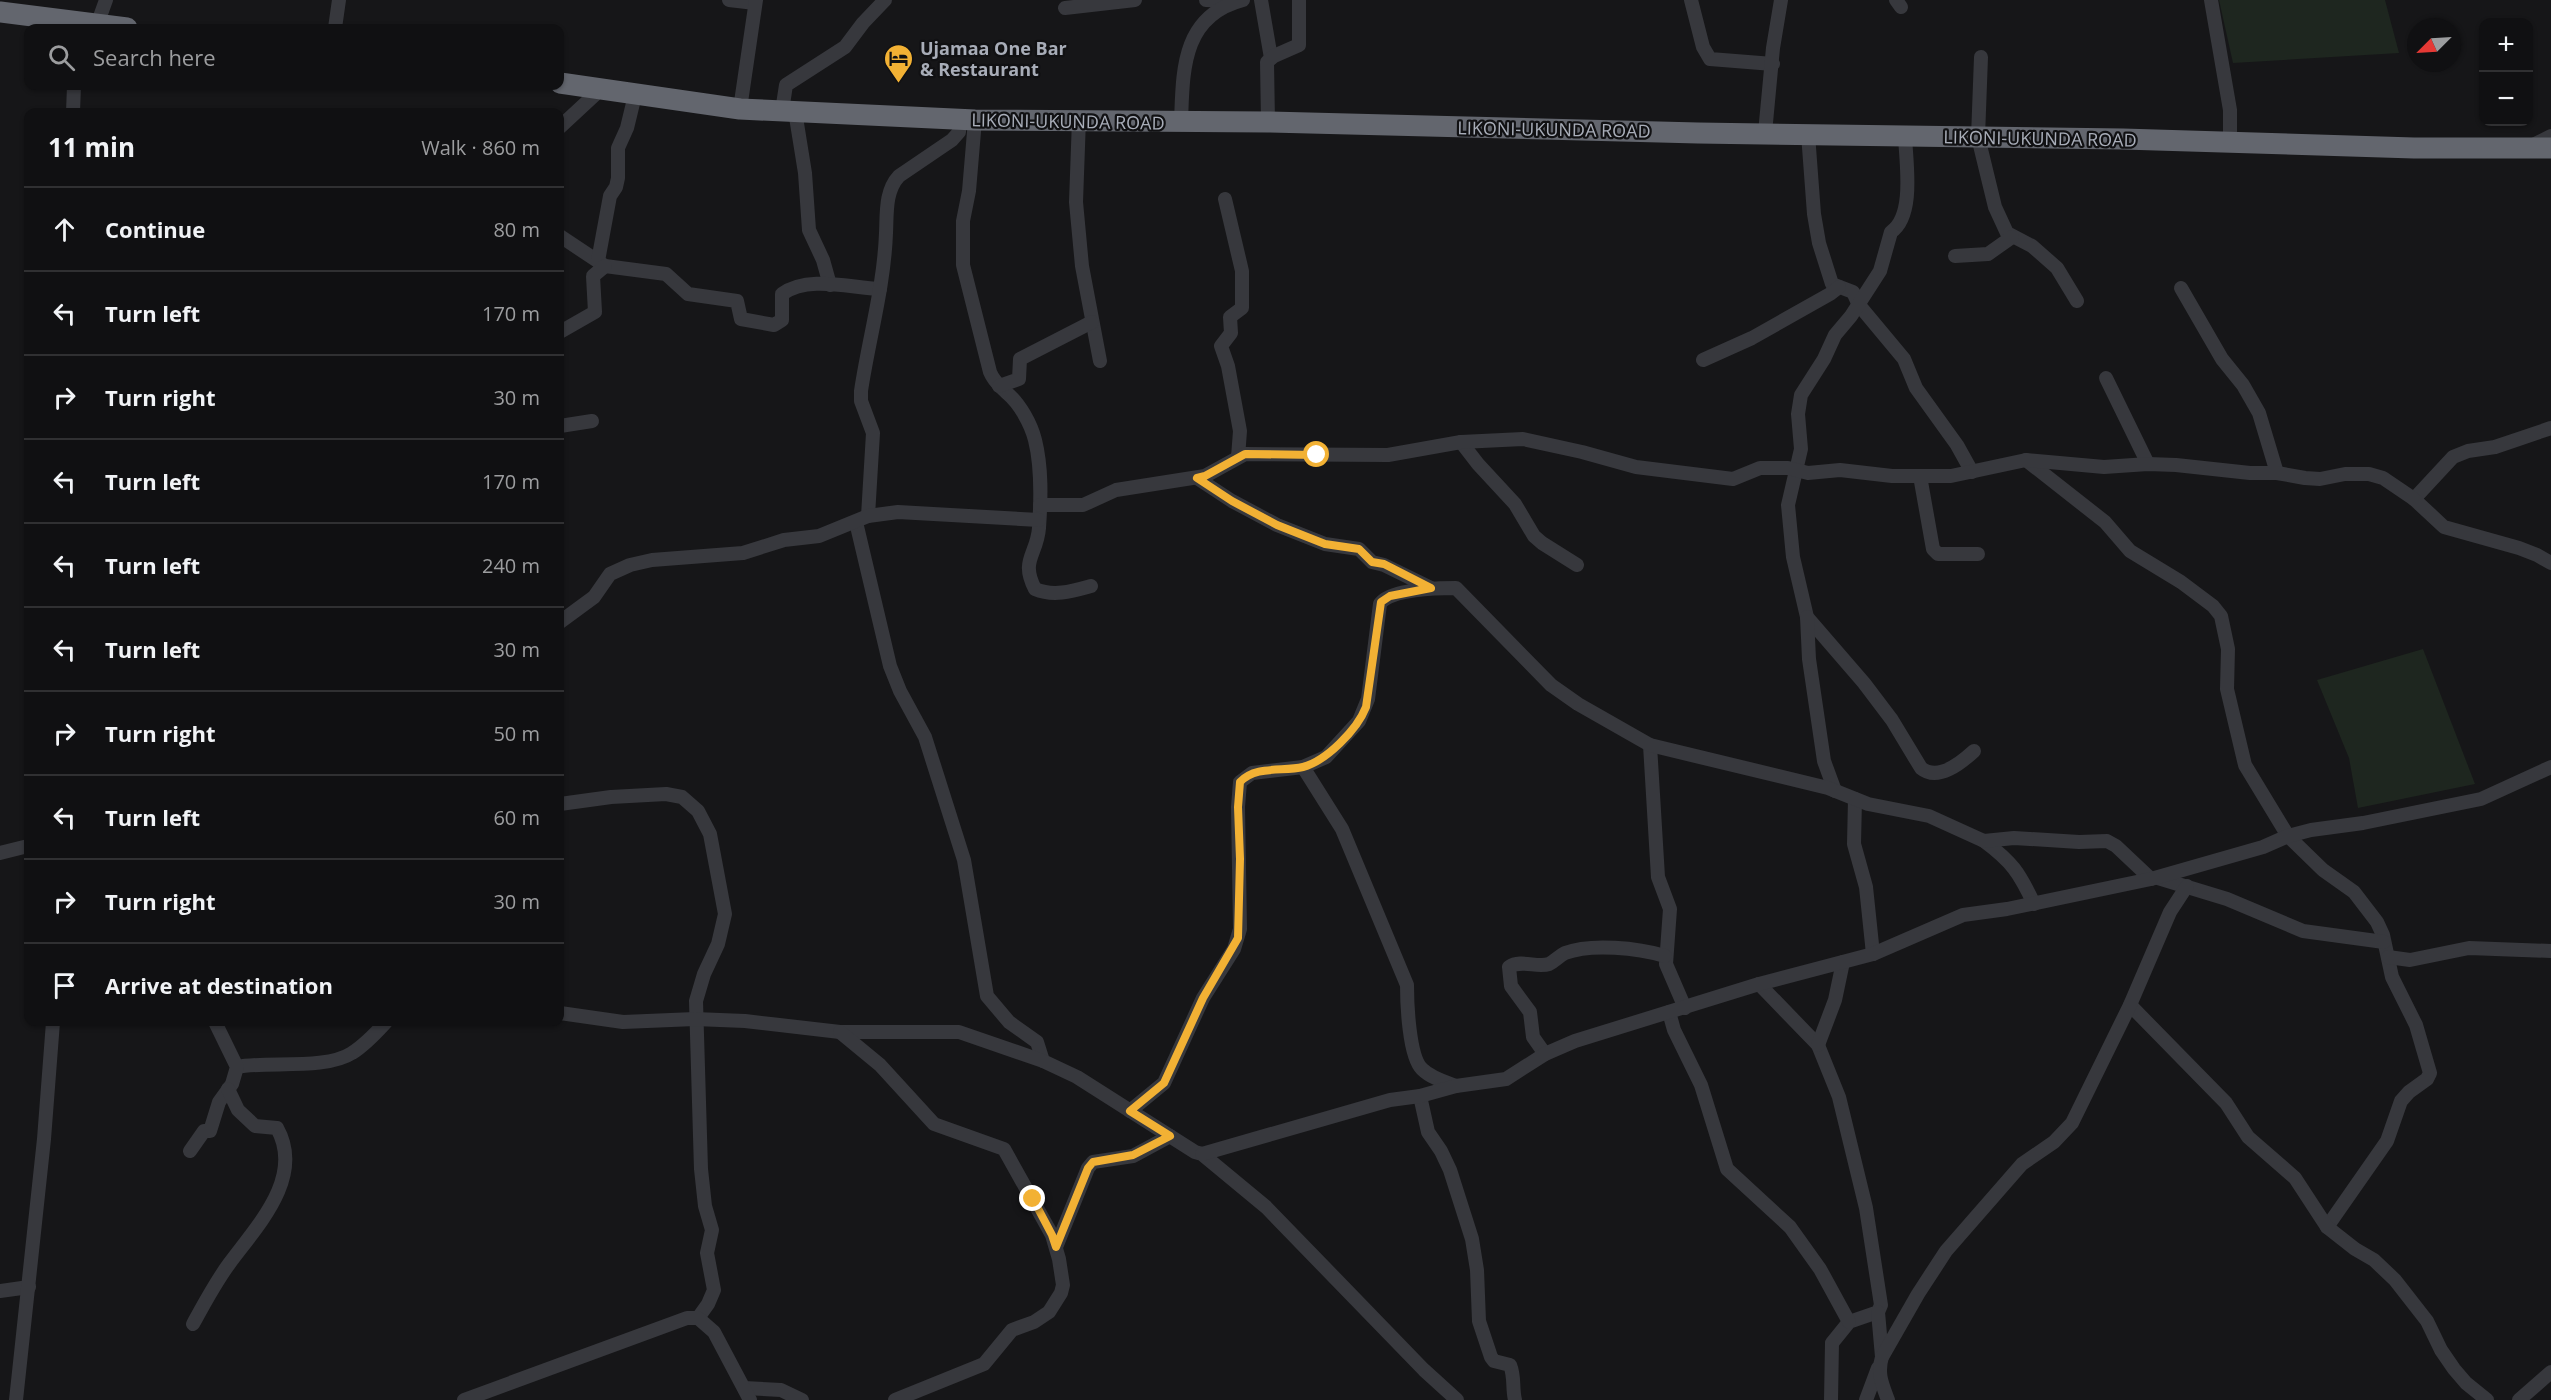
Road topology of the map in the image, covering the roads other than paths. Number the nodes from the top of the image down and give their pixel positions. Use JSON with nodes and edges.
{"nodes":[{"id":1,"x":106,"y":0,"type":"edge"},
{"id":2,"x":339,"y":0,"type":"edge"},
{"id":3,"x":729,"y":0,"type":"edge"},
{"id":4,"x":885,"y":0,"type":"edge"},
{"id":5,"x":1135,"y":0,"type":"edge"},
{"id":6,"x":1206,"y":0,"type":"edge"},
{"id":7,"x":1241,"y":0,"type":"edge"},
{"id":8,"x":1261,"y":0,"type":"edge"},
{"id":9,"x":1299,"y":0,"type":"edge"},
{"id":10,"x":1691,"y":0,"type":"edge"},
{"id":11,"x":1781,"y":0,"type":"edge"},
{"id":12,"x":2211,"y":0,"type":"edge"},
{"id":13,"x":756,"y":2,"type":"edge"},
{"id":14,"x":1065,"y":8,"type":"dead end"},
{"id":15,"x":0,"y":12,"type":"edge"},
{"id":16,"x":67,"y":24,"type":"edge"},
{"id":17,"x":97,"y":24,"type":"edge"},
{"id":18,"x":336,"y":24,"type":"edge"},
{"id":19,"x":1981,"y":57,"type":"dead end"},
{"id":20,"x":1271,"y":58,"type":"junction"},
{"id":21,"x":1773,"y":64,"type":"junction"},
{"id":22,"x":564,"y":83,"type":"edge"},
{"id":23,"x":602,"y":88,"type":"junction"},
{"id":24,"x":74,"y":90,"type":"edge"},
{"id":25,"x":635,"y":95,"type":"junction"},
{"id":26,"x":74,"y":108,"type":"edge"},
{"id":27,"x":740,"y":108,"type":"junction"},
{"id":28,"x":789,"y":111,"type":"junction"},
{"id":29,"x":968,"y":119,"type":"junction"},
{"id":30,"x":1079,"y":119,"type":"junction"},
{"id":31,"x":1181,"y":122,"type":"junction"},
{"id":32,"x":1268,"y":122,"type":"junction"},
{"id":33,"x":564,"y":123,"type":"edge"},
{"id":34,"x":1765,"y":133,"type":"junction"},
{"id":35,"x":1808,"y":134,"type":"junction"},
{"id":36,"x":1905,"y":136,"type":"junction"},
{"id":37,"x":2551,"y":136,"type":"edge"},
{"id":38,"x":1978,"y":137,"type":"junction"},
{"id":39,"x":2230,"y":142,"type":"junction"},
{"id":40,"x":2530,"y":147,"type":"junction"},
{"id":41,"x":2551,"y":148,"type":"edge"},
{"id":42,"x":1225,"y":199,"type":"dead end"},
{"id":43,"x":2012,"y":237,"type":"junction"},
{"id":44,"x":564,"y":239,"type":"edge"},
{"id":45,"x":1955,"y":256,"type":"dead end"},
{"id":46,"x":601,"y":264,"type":"junction"},
{"id":47,"x":830,"y":285,"type":"junction"},
{"id":48,"x":1839,"y":287,"type":"junction"},
{"id":49,"x":2181,"y":288,"type":"dead end"},
{"id":50,"x":880,"y":289,"type":"junction"},
{"id":51,"x":2077,"y":301,"type":"dead end"},
{"id":52,"x":1859,"y":305,"type":"junction"},
{"id":53,"x":1092,"y":322,"type":"junction"},
{"id":54,"x":564,"y":330,"type":"edge"},
{"id":55,"x":1703,"y":360,"type":"dead end"},
{"id":56,"x":1100,"y":361,"type":"dead end"},
{"id":57,"x":2106,"y":378,"type":"dead end"},
{"id":58,"x":999,"y":386,"type":"junction"},
{"id":59,"x":592,"y":421,"type":"dead end"},
{"id":60,"x":564,"y":425,"type":"edge"},
{"id":61,"x":2551,"y":428,"type":"edge"},
{"id":62,"x":1461,"y":441,"type":"junction"},
{"id":63,"x":1238,"y":457,"type":"junction"},
{"id":64,"x":2026,"y":460,"type":"junction"},
{"id":65,"x":2148,"y":464,"type":"junction"},
{"id":66,"x":1797,"y":470,"type":"junction"},
{"id":67,"x":1972,"y":472,"type":"junction"},
{"id":68,"x":2277,"y":473,"type":"junction"},
{"id":69,"x":1920,"y":476,"type":"junction"},
{"id":70,"x":1197,"y":478,"type":"junction"},
{"id":71,"x":2414,"y":499,"type":"junction"},
{"id":72,"x":1040,"y":505,"type":"junction"},
{"id":73,"x":862,"y":519,"type":"junction"},
{"id":74,"x":1039,"y":520,"type":"junction"},
{"id":75,"x":1978,"y":554,"type":"dead end"},
{"id":76,"x":2551,"y":563,"type":"edge"},
{"id":77,"x":1577,"y":565,"type":"dead end"},
{"id":78,"x":1091,"y":586,"type":"dead end"},
{"id":79,"x":1431,"y":588,"type":"junction"},
{"id":80,"x":1807,"y":617,"type":"junction"},
{"id":81,"x":564,"y":619,"type":"edge"},
{"id":82,"x":1650,"y":745,"type":"junction"},
{"id":83,"x":1974,"y":751,"type":"dead end"},
{"id":84,"x":1303,"y":767,"type":"junction"},
{"id":85,"x":2551,"y":767,"type":"edge"},
{"id":86,"x":1835,"y":791,"type":"junction"},
{"id":87,"x":1855,"y":799,"type":"junction"},
{"id":88,"x":566,"y":804,"type":"edge"},
{"id":89,"x":2288,"y":836,"type":"junction"},
{"id":90,"x":1984,"y":841,"type":"junction"},
{"id":91,"x":24,"y":847,"type":"edge"},
{"id":92,"x":0,"y":853,"type":"edge"},
{"id":93,"x":2155,"y":878,"type":"junction"},
{"id":94,"x":2187,"y":886,"type":"junction"},
{"id":95,"x":2034,"y":904,"type":"junction"},
{"id":96,"x":2384,"y":942,"type":"junction"},
{"id":97,"x":2551,"y":951,"type":"edge"},
{"id":98,"x":1873,"y":954,"type":"junction"},
{"id":99,"x":1665,"y":956,"type":"junction"},
{"id":100,"x":2388,"y":957,"type":"junction"},
{"id":101,"x":1843,"y":962,"type":"junction"},
{"id":102,"x":1759,"y":984,"type":"junction"},
{"id":103,"x":2130,"y":1005,"type":"junction"},
{"id":104,"x":1686,"y":1008,"type":"junction"},
{"id":105,"x":1669,"y":1012,"type":"junction"},
{"id":106,"x":564,"y":1014,"type":"edge"},
{"id":107,"x":695,"y":1019,"type":"junction"},
{"id":108,"x":53,"y":1026,"type":"edge"},
{"id":109,"x":217,"y":1026,"type":"edge"},
{"id":110,"x":382,"y":1026,"type":"edge"},
{"id":111,"x":840,"y":1032,"type":"junction"},
{"id":112,"x":1818,"y":1045,"type":"junction"},
{"id":113,"x":1545,"y":1054,"type":"junction"},
{"id":114,"x":1043,"y":1061,"type":"junction"},
{"id":115,"x":237,"y":1067,"type":"junction"},
{"id":116,"x":1456,"y":1086,"type":"junction"},
{"id":117,"x":228,"y":1089,"type":"junction"},
{"id":118,"x":1420,"y":1096,"type":"junction"},
{"id":119,"x":1130,"y":1111,"type":"junction"},
{"id":120,"x":1170,"y":1136,"type":"junction"},
{"id":121,"x":189,"y":1151,"type":"dead end"},
{"id":122,"x":1203,"y":1154,"type":"junction"},
{"id":123,"x":2327,"y":1227,"type":"junction"},
{"id":124,"x":1056,"y":1247,"type":"junction"},
{"id":125,"x":29,"y":1287,"type":"junction"},
{"id":126,"x":0,"y":1291,"type":"edge"},
{"id":127,"x":1878,"y":1312,"type":"junction"},
{"id":128,"x":698,"y":1318,"type":"junction"},
{"id":129,"x":1849,"y":1322,"type":"junction"},
{"id":130,"x":193,"y":1324,"type":"dead end"},
{"id":131,"x":1880,"y":1362,"type":"junction"},
{"id":132,"x":2551,"y":1372,"type":"edge"},
{"id":133,"x":747,"y":1394,"type":"edge"},
{"id":134,"x":16,"y":1400,"type":"edge"},
{"id":135,"x":464,"y":1400,"type":"edge"},
{"id":136,"x":802,"y":1400,"type":"edge"},
{"id":137,"x":895,"y":1400,"type":"edge"},
{"id":138,"x":1457,"y":1400,"type":"edge"},
{"id":139,"x":1515,"y":1400,"type":"edge"},
{"id":140,"x":1831,"y":1400,"type":"edge"},
{"id":141,"x":1866,"y":1400,"type":"edge"},
{"id":142,"x":1888,"y":1400,"type":"edge"},
{"id":143,"x":2487,"y":1400,"type":"edge"},
{"id":144,"x":2519,"y":1400,"type":"edge"}],
"edges":[{"from":1,"to":17,"type":"street"},
{"from":2,"to":18,"type":"street"},
{"from":3,"to":13,"type":"street"},
{"from":4,"to":28,"type":"street"},
{"from":5,"to":14,"type":"street"},
{"from":6,"to":7,"type":"street"},
{"from":7,"to":31,"type":"street"},
{"from":8,"to":20,"type":"street"},
{"from":9,"to":20,"type":"street"},
{"from":10,"to":21,"type":"street"},
{"from":11,"to":21,"type":"street"},
{"from":12,"to":39,"type":"street"},
{"from":13,"to":27,"type":"street"},
{"from":15,"to":16,"type":"highway"},
{"from":19,"to":38,"type":"street"},
{"from":20,"to":32,"type":"street"},
{"from":21,"to":34,"type":"street"},
{"from":22,"to":23,"type":"highway","name":"LIKONI-UKUNDA ROAD"},
{"from":23,"to":25,"type":"highway","name":"LIKONI-UKUNDA ROAD"},
{"from":23,"to":33,"type":"street"},
{"from":24,"to":26,"type":"street"},
{"from":25,"to":27,"type":"highway","name":"LIKONI-UKUNDA ROAD"},
{"from":25,"to":46,"type":"street"},
{"from":27,"to":28,"type":"highway","name":"LIKONI-UKUNDA ROAD"},
{"from":28,"to":29,"type":"highway","name":"LIKONI-UKUNDA ROAD"},
{"from":28,"to":47,"type":"street"},
{"from":29,"to":30,"type":"highway","name":"LIKONI-UKUNDA ROAD"},
{"from":29,"to":50,"type":"street"},
{"from":29,"to":58,"type":"street"},
{"from":30,"to":31,"type":"highway","name":"LIKONI-UKUNDA ROAD"},
{"from":30,"to":53,"type":"street"},
{"from":31,"to":32,"type":"highway","name":"LIKONI-UKUNDA ROAD"},
{"from":32,"to":34,"type":"highway","name":"LIKONI-UKUNDA ROAD"},
{"from":34,"to":35,"type":"highway","name":"LIKONI-UKUNDA ROAD"},
{"from":35,"to":36,"type":"highway","name":"LIKONI-UKUNDA ROAD"},
{"from":35,"to":48,"type":"street"},
{"from":36,"to":38,"type":"highway","name":"LIKONI-UKUNDA ROAD"},
{"from":36,"to":52,"type":"street"},
{"from":37,"to":40,"type":"street"},
{"from":38,"to":39,"type":"highway","name":"LIKONI-UKUNDA ROAD"},
{"from":38,"to":43,"type":"street"},
{"from":39,"to":40,"type":"highway","name":"LIKONI-UKUNDA ROAD"},
{"from":40,"to":41,"type":"highway","name":"LIKONI-UKUNDA ROAD"},
{"from":42,"to":63,"type":"street"},
{"from":43,"to":45,"type":"street"},
{"from":43,"to":51,"type":"street"},
{"from":44,"to":46,"type":"street"},
{"from":46,"to":47,"type":"street"},
{"from":46,"to":54,"type":"street"},
{"from":47,"to":50,"type":"street"},
{"from":48,"to":52,"type":"street"},
{"from":48,"to":55,"type":"street"},
{"from":49,"to":68,"type":"street"},
{"from":50,"to":73,"type":"street"},
{"from":52,"to":66,"type":"street"},
{"from":52,"to":67,"type":"street"},
{"from":53,"to":56,"type":"street"},
{"from":53,"to":58,"type":"street"},
{"from":57,"to":65,"type":"street"},
{"from":58,"to":72,"type":"street"},
{"from":59,"to":60,"type":"street"},
{"from":61,"to":71,"type":"street"},
{"from":62,"to":63,"type":"street"},
{"from":62,"to":66,"type":"street"},
{"from":62,"to":77,"type":"street"},
{"from":63,"to":70,"type":"street"},
{"from":64,"to":65,"type":"street"},
{"from":64,"to":67,"type":"street"},
{"from":64,"to":89,"type":"street"},
{"from":65,"to":68,"type":"street"},
{"from":66,"to":69,"type":"street"},
{"from":66,"to":80,"type":"street"},
{"from":67,"to":69,"type":"street"},
{"from":68,"to":71,"type":"street"},
{"from":69,"to":75,"type":"street"},
{"from":70,"to":72,"type":"street"},
{"from":70,"to":79,"type":"street"},
{"from":71,"to":76,"type":"street"},
{"from":72,"to":74,"type":"street"},
{"from":73,"to":74,"type":"street"},
{"from":73,"to":81,"type":"street"},
{"from":73,"to":114,"type":"street"},
{"from":74,"to":78,"type":"street"},
{"from":79,"to":82,"type":"street"},
{"from":79,"to":84,"type":"street"},
{"from":80,"to":83,"type":"street"},
{"from":80,"to":86,"type":"street"},
{"from":82,"to":86,"type":"street"},
{"from":82,"to":99,"type":"street"},
{"from":84,"to":116,"type":"street"},
{"from":84,"to":119,"type":"street"},
{"from":85,"to":89,"type":"street"},
{"from":86,"to":87,"type":"street"},
{"from":87,"to":90,"type":"street"},
{"from":87,"to":98,"type":"street"},
{"from":88,"to":107,"type":"street"},
{"from":89,"to":93,"type":"street"},
{"from":89,"to":96,"type":"street"},
{"from":90,"to":93,"type":"street"},
{"from":90,"to":95,"type":"street"},
{"from":91,"to":92,"type":"street"},
{"from":93,"to":94,"type":"street"},
{"from":93,"to":95,"type":"street"},
{"from":94,"to":96,"type":"street"},
{"from":94,"to":103,"type":"street"},
{"from":95,"to":98,"type":"street"},
{"from":96,"to":100,"type":"street"},
{"from":97,"to":100,"type":"street"},
{"from":98,"to":101,"type":"street"},
{"from":99,"to":104,"type":"street"},
{"from":99,"to":113,"type":"street"},
{"from":100,"to":123,"type":"street"},
{"from":101,"to":102,"type":"street"},
{"from":101,"to":112,"type":"street"},
{"from":102,"to":104,"type":"street"},
{"from":102,"to":112,"type":"street"},
{"from":103,"to":123,"type":"street"},
{"from":103,"to":131,"type":"street"},
{"from":104,"to":105,"type":"street"},
{"from":105,"to":113,"type":"street"},
{"from":105,"to":129,"type":"street"},
{"from":106,"to":107,"type":"street"},
{"from":107,"to":111,"type":"street"},
{"from":107,"to":128,"type":"street"},
{"from":108,"to":125,"type":"street"},
{"from":109,"to":115,"type":"street"},
{"from":110,"to":115,"type":"street"},
{"from":111,"to":114,"type":"street"},
{"from":111,"to":124,"type":"street"},
{"from":112,"to":127,"type":"street"},
{"from":113,"to":116,"type":"street"},
{"from":114,"to":119,"type":"street"},
{"from":115,"to":117,"type":"street"},
{"from":116,"to":118,"type":"street"},
{"from":117,"to":121,"type":"street"},
{"from":117,"to":130,"type":"street"},
{"from":118,"to":122,"type":"street"},
{"from":118,"to":139,"type":"street"},
{"from":119,"to":120,"type":"street"},
{"from":120,"to":122,"type":"street"},
{"from":120,"to":124,"type":"street"},
{"from":122,"to":138,"type":"street"},
{"from":123,"to":143,"type":"street"},
{"from":124,"to":137,"type":"street"},
{"from":125,"to":126,"type":"street"},
{"from":125,"to":134,"type":"street"},
{"from":127,"to":129,"type":"street"},
{"from":127,"to":131,"type":"street"},
{"from":128,"to":133,"type":"street"},
{"from":128,"to":135,"type":"street"},
{"from":129,"to":140,"type":"street"},
{"from":131,"to":141,"type":"street"},
{"from":131,"to":142,"type":"street"},
{"from":132,"to":144,"type":"street"},
{"from":133,"to":136,"type":"street"}]}
